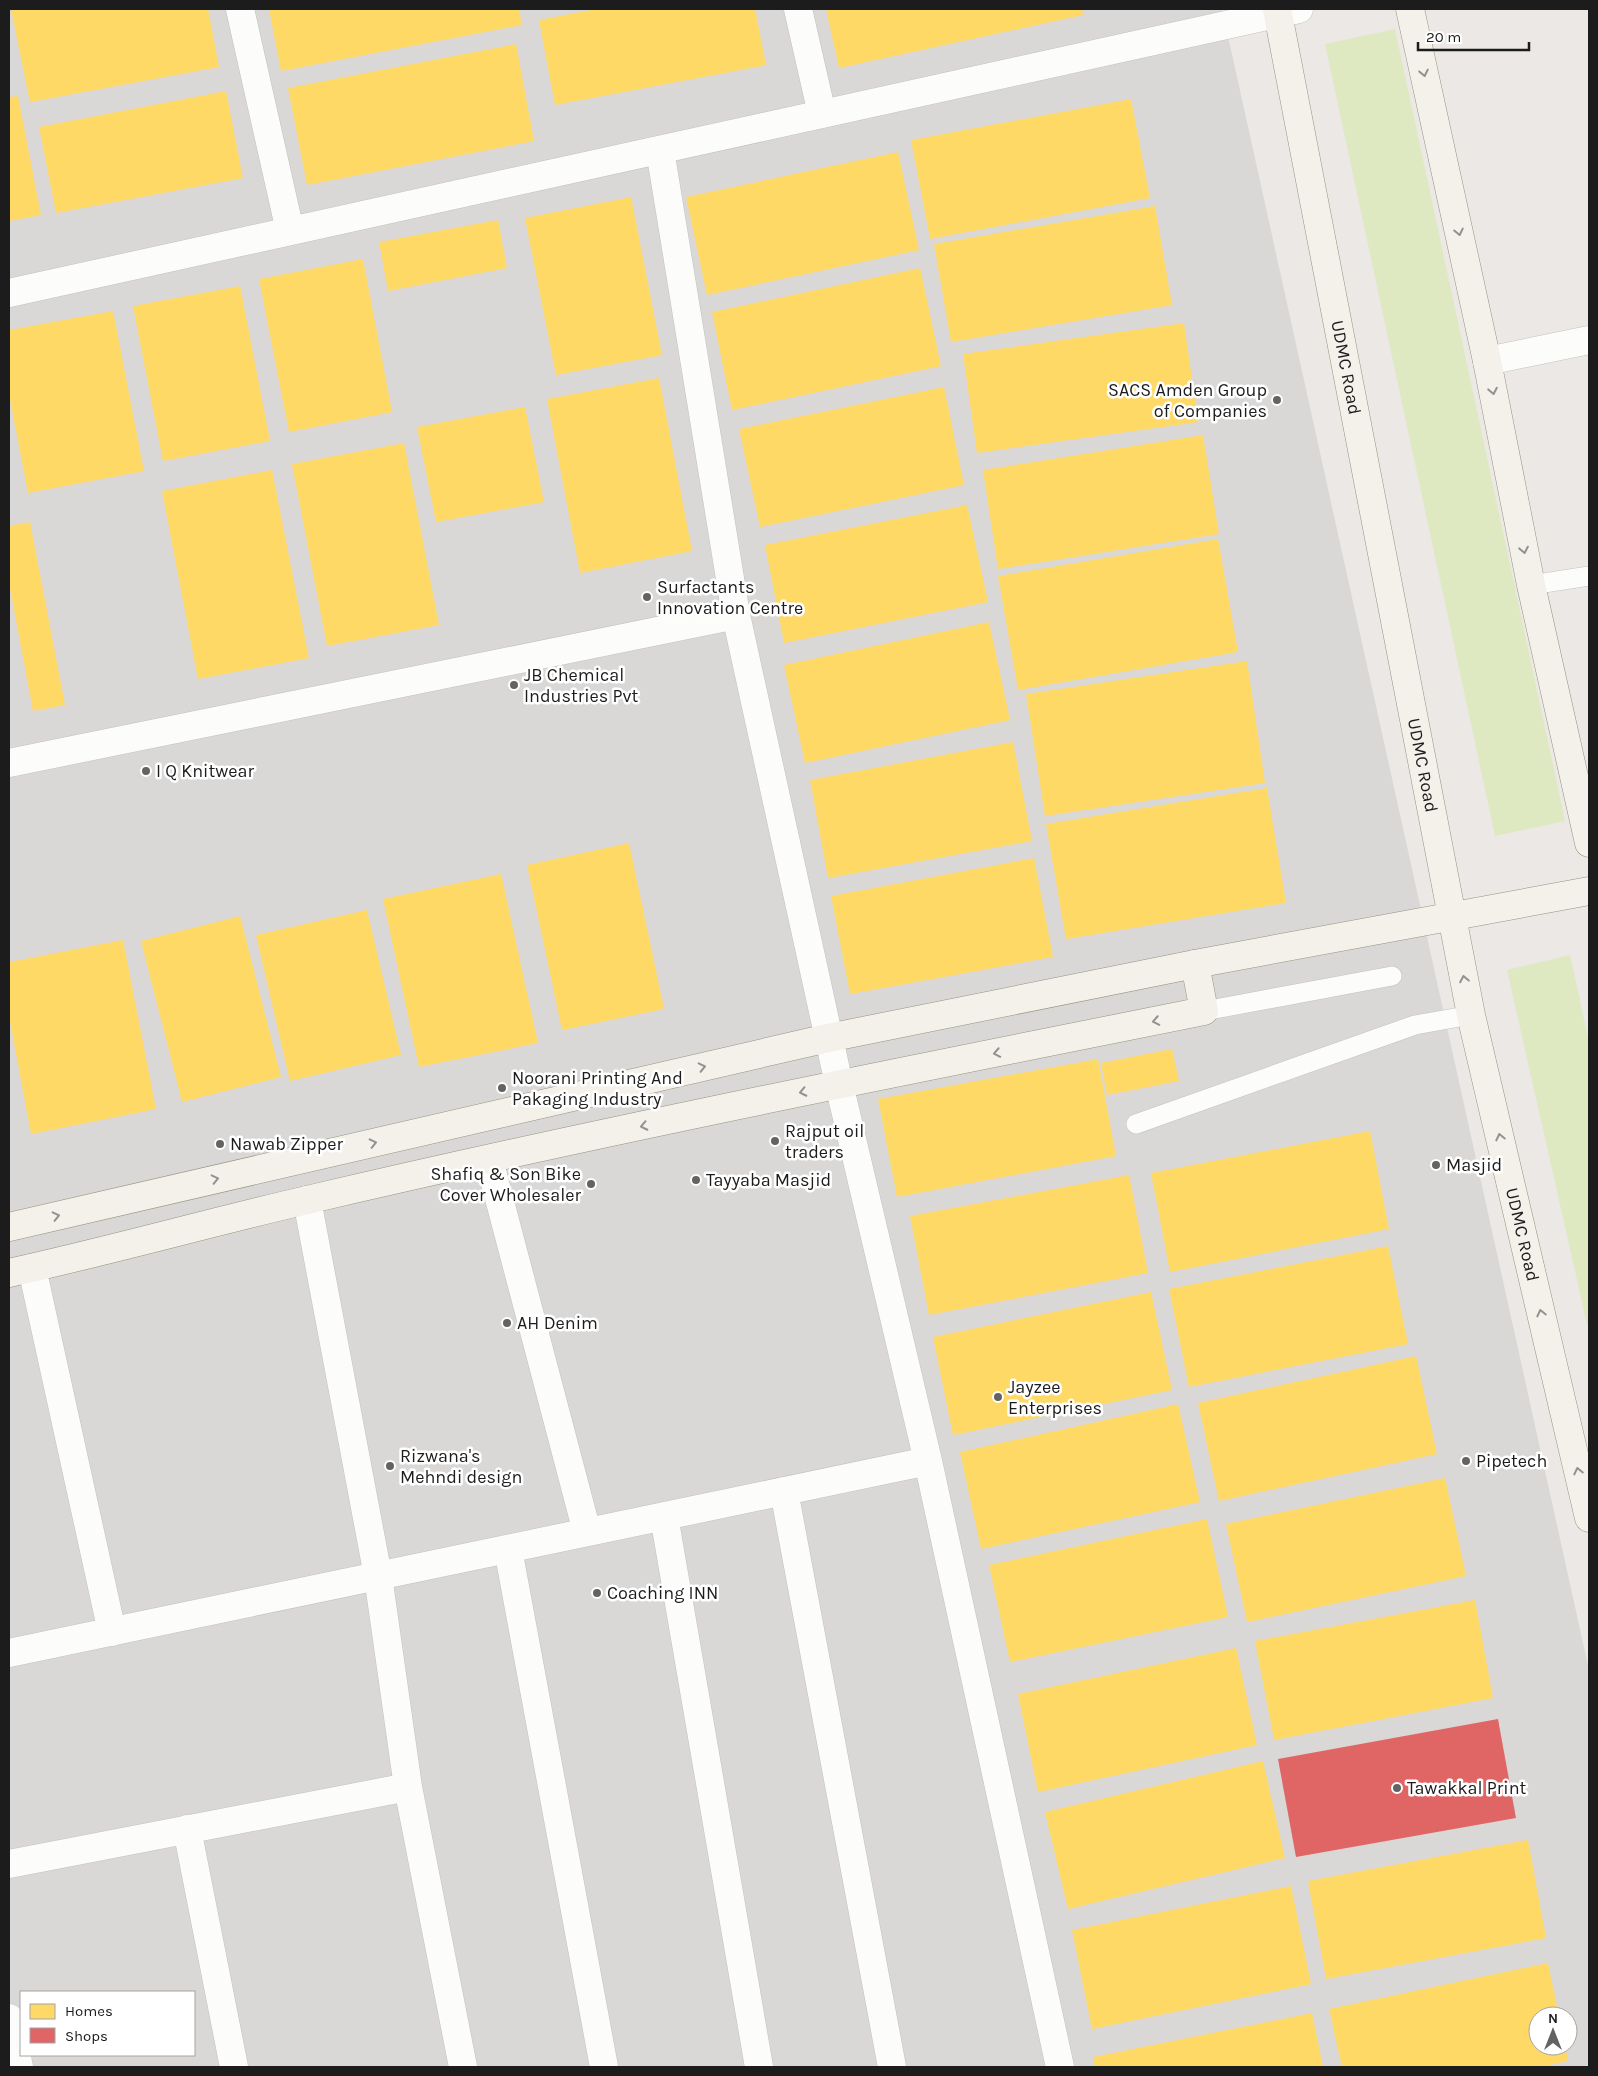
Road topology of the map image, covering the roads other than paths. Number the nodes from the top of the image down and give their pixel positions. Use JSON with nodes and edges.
{"nodes":[{"id":1,"x":240,"y":9,"type":"edge"},
{"id":2,"x":798,"y":9,"type":"edge"},
{"id":3,"x":1410,"y":9,"type":"edge"},
{"id":4,"x":1285,"y":10,"type":"edge"},
{"id":5,"x":822,"y":114,"type":"junction"},
{"id":6,"x":660,"y":150,"type":"junction"},
{"id":7,"x":290,"y":231,"type":"junction"},
{"id":8,"x":9,"y":294,"type":"edge"},
{"id":9,"x":1589,"y":340,"type":"edge"},
{"id":10,"x":1487,"y":361,"type":"junction"},
{"id":11,"x":1589,"y":576,"type":"edge"},
{"id":12,"x":1531,"y":585,"type":"junction"},
{"id":13,"x":736,"y":615,"type":"junction"},
{"id":14,"x":9,"y":762,"type":"edge"},
{"id":15,"x":1589,"y":843,"type":"edge"},
{"id":16,"x":1589,"y":890,"type":"edge"},
{"id":17,"x":1451,"y":916,"type":"junction"},
{"id":18,"x":1195,"y":964,"type":"junction"},
{"id":19,"x":1392,"y":976,"type":"dead end"},
{"id":20,"x":1204,"y":1011,"type":"junction"},
{"id":21,"x":1471,"y":1016,"type":"junction"},
{"id":22,"x":828,"y":1038,"type":"junction"},
{"id":23,"x":839,"y":1084,"type":"junction"},
{"id":24,"x":1136,"y":1124,"type":"dead end"},
{"id":25,"x":489,"y":1160,"type":"junction"},
{"id":26,"x":307,"y":1200,"type":"junction"},
{"id":27,"x":9,"y":1227,"type":"edge"},
{"id":28,"x":20,"y":1270,"type":"edge"},
{"id":29,"x":928,"y":1461,"type":"junction"},
{"id":30,"x":784,"y":1491,"type":"junction"},
{"id":31,"x":664,"y":1516,"type":"junction"},
{"id":32,"x":1589,"y":1518,"type":"edge"},
{"id":33,"x":587,"y":1532,"type":"junction"},
{"id":34,"x":508,"y":1549,"type":"junction"},
{"id":35,"x":378,"y":1576,"type":"junction"},
{"id":36,"x":112,"y":1632,"type":"junction"},
{"id":37,"x":9,"y":1653,"type":"edge"},
{"id":38,"x":408,"y":1787,"type":"junction"},
{"id":39,"x":187,"y":1830,"type":"junction"},
{"id":40,"x":9,"y":1864,"type":"edge"},
{"id":41,"x":9,"y":2018,"type":"edge"},
{"id":42,"x":16,"y":2067,"type":"edge"},
{"id":43,"x":234,"y":2067,"type":"edge"},
{"id":44,"x":463,"y":2067,"type":"edge"},
{"id":45,"x":604,"y":2067,"type":"edge"},
{"id":46,"x":759,"y":2067,"type":"edge"},
{"id":47,"x":892,"y":2067,"type":"edge"},
{"id":48,"x":1060,"y":2067,"type":"edge"}],
"edges":[{"from":1,"to":7,"type":"street"},
{"from":2,"to":5,"type":"street"},
{"from":3,"to":10,"type":"street","one_way":true},
{"from":4,"to":5,"type":"street"},
{"from":4,"to":17,"type":"street","name":"UDMC Road"},
{"from":5,"to":6,"type":"street"},
{"from":6,"to":7,"type":"street"},
{"from":6,"to":13,"type":"street"},
{"from":7,"to":8,"type":"street"},
{"from":9,"to":10,"type":"street"},
{"from":10,"to":12,"type":"street","one_way":true},
{"from":11,"to":12,"type":"lane"},
{"from":12,"to":15,"type":"street"},
{"from":13,"to":14,"type":"street"},
{"from":13,"to":22,"type":"street"},
{"from":16,"to":17,"type":"street"},
{"from":17,"to":18,"type":"street"},
{"from":21,"to":17,"type":"street","name":"UDMC Road","one_way":true},
{"from":18,"to":20,"type":"street"},
{"from":18,"to":22,"type":"street"},
{"from":19,"to":20,"type":"lane"},
{"from":20,"to":23,"type":"street","one_way":true},
{"from":21,"to":24,"type":"lane"},
{"from":32,"to":21,"type":"street","name":"UDMC Road","one_way":true},
{"from":22,"to":23,"type":"street"},
{"from":27,"to":22,"type":"street","one_way":true},
{"from":23,"to":25,"type":"street","one_way":true},
{"from":23,"to":29,"type":"street"},
{"from":25,"to":26,"type":"street"},
{"from":25,"to":33,"type":"street"},
{"from":26,"to":28,"type":"street"},
{"from":26,"to":35,"type":"street"},
{"from":28,"to":36,"type":"street"},
{"from":29,"to":30,"type":"street"},
{"from":29,"to":48,"type":"street"},
{"from":30,"to":31,"type":"street"},
{"from":30,"to":47,"type":"street"},
{"from":31,"to":33,"type":"street"},
{"from":31,"to":46,"type":"street"},
{"from":33,"to":34,"type":"street"},
{"from":34,"to":35,"type":"street"},
{"from":34,"to":45,"type":"street"},
{"from":35,"to":36,"type":"street"},
{"from":35,"to":38,"type":"street"},
{"from":36,"to":37,"type":"street"},
{"from":38,"to":39,"type":"street"},
{"from":38,"to":44,"type":"street"},
{"from":39,"to":40,"type":"street"},
{"from":39,"to":43,"type":"street"},
{"from":41,"to":42,"type":"street"}]}
